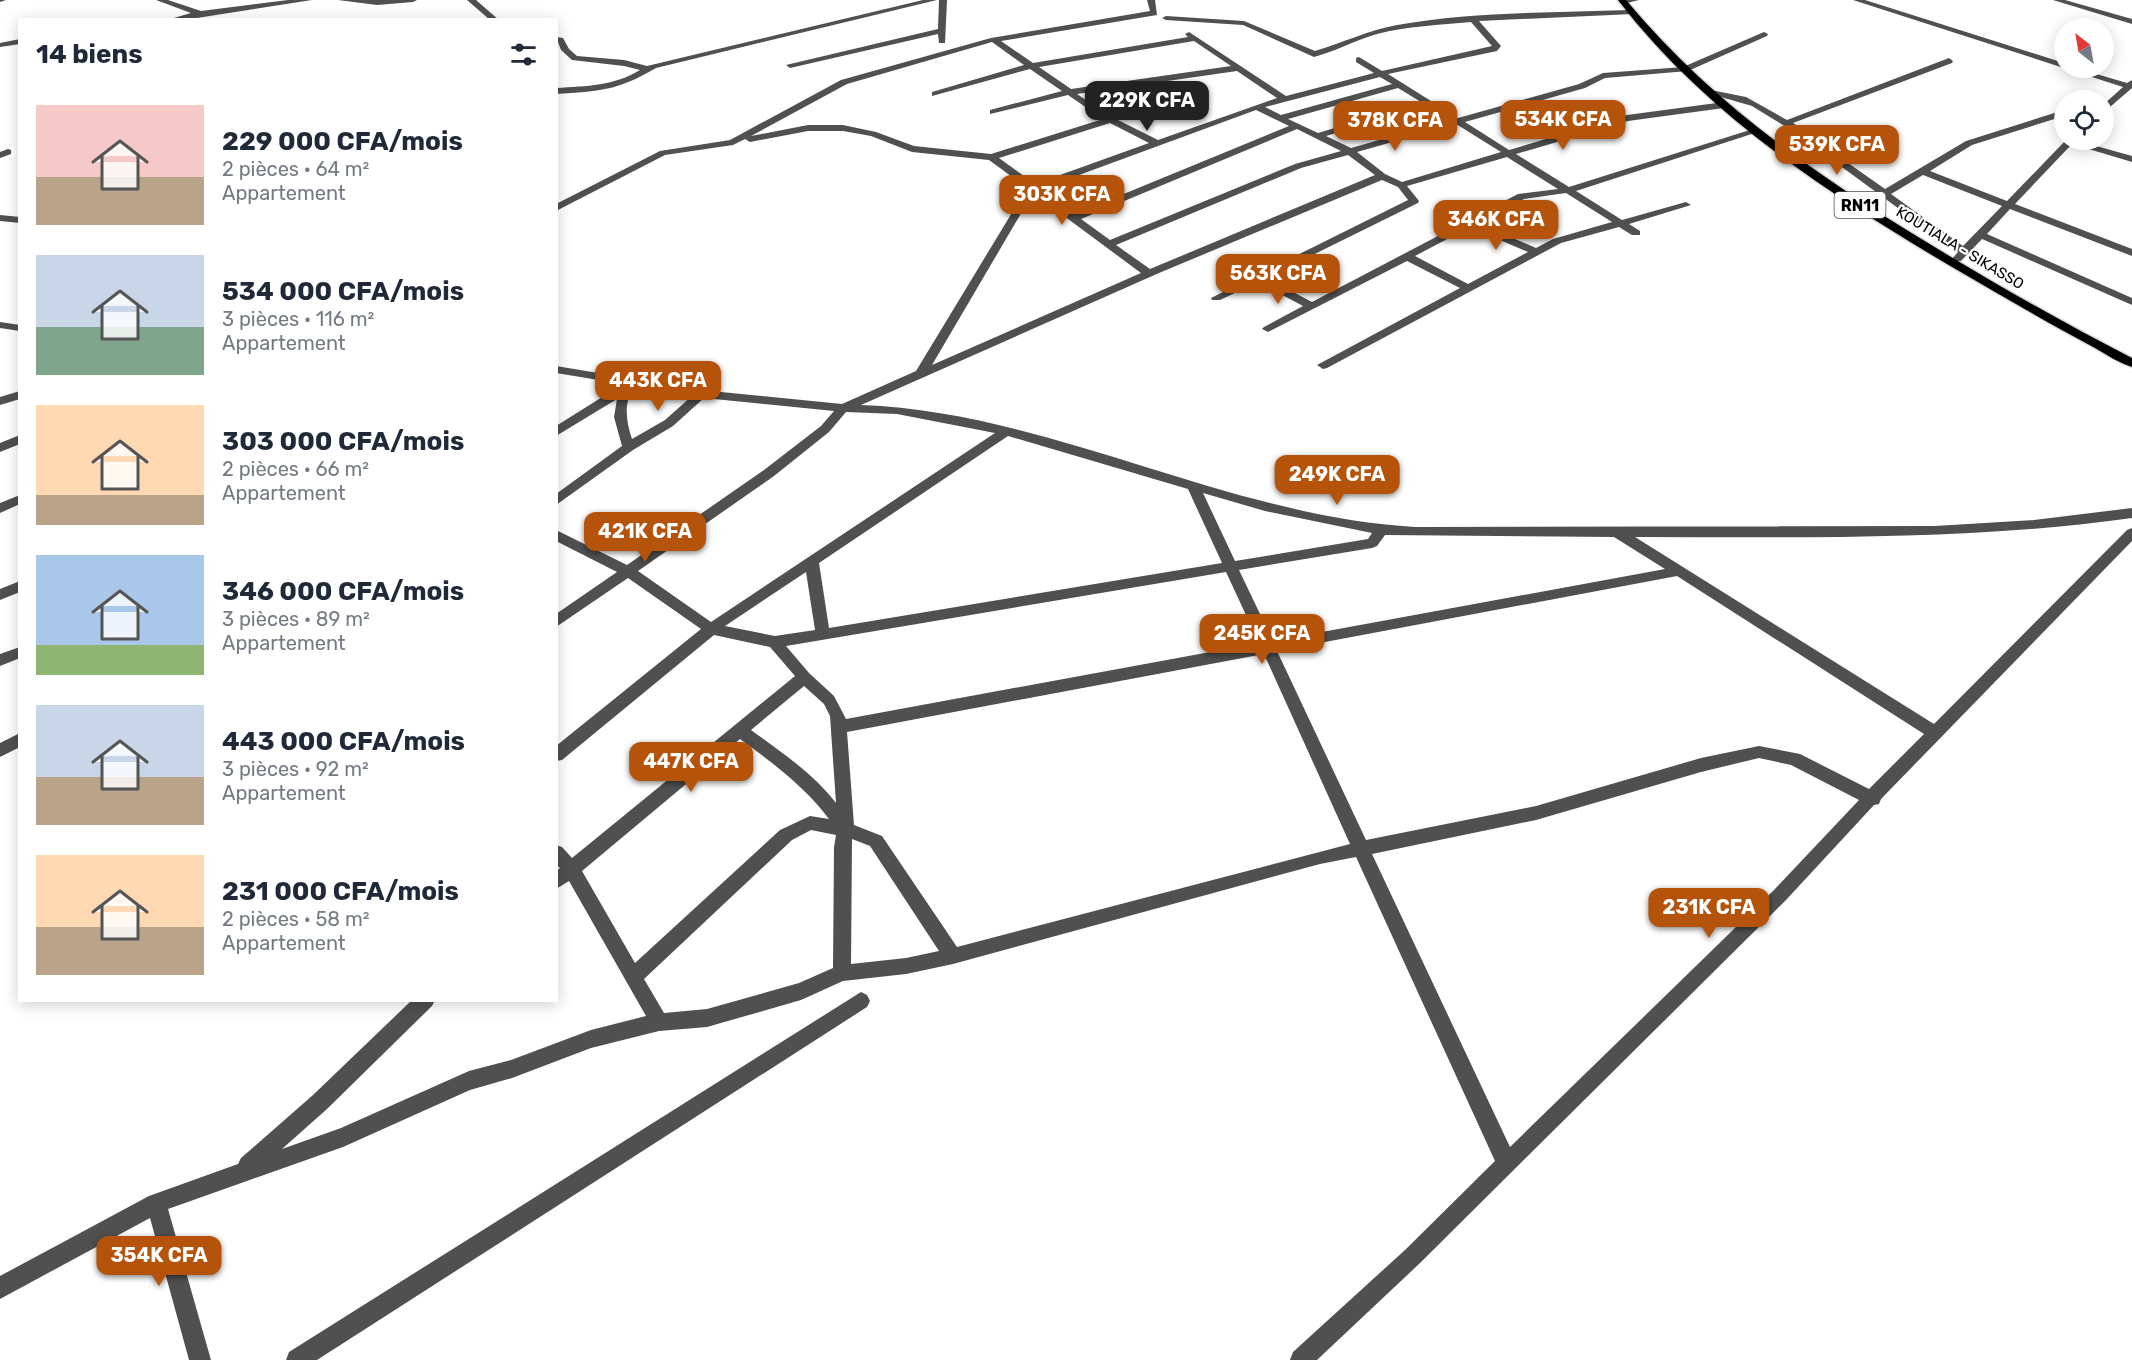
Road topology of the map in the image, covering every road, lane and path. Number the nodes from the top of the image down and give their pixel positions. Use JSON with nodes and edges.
{"nodes":[{"id":1,"x":160,"y":0,"type":"edge"},
{"id":2,"x":308,"y":0,"type":"edge"},
{"id":3,"x":342,"y":0,"type":"edge"},
{"id":4,"x":413,"y":0,"type":"edge"},
{"id":5,"x":471,"y":0,"type":"edge"},
{"id":6,"x":933,"y":0,"type":"edge"},
{"id":7,"x":943,"y":0,"type":"edge"},
{"id":8,"x":1151,"y":0,"type":"edge"},
{"id":9,"x":1635,"y":0,"type":"edge"},
{"id":10,"x":1857,"y":0,"type":"edge"},
{"id":11,"x":2057,"y":0,"type":"edge"},
{"id":12,"x":1622,"y":1,"type":"edge"},
{"id":13,"x":1630,"y":12,"type":"junction"},
{"id":14,"x":200,"y":13,"type":"junction"},
{"id":15,"x":1154,"y":13,"type":"junction"},
{"id":16,"x":179,"y":18,"type":"edge"},
{"id":17,"x":493,"y":18,"type":"edge"},
{"id":18,"x":1166,"y":18,"type":"junction"},
{"id":19,"x":1473,"y":19,"type":"junction"},
{"id":20,"x":2132,"y":22,"type":"edge"},
{"id":21,"x":943,"y":30,"type":"junction"},
{"id":22,"x":1764,"y":34,"type":"dead end"},
{"id":23,"x":1196,"y":38,"type":"junction"},
{"id":24,"x":558,"y":40,"type":"edge"},
{"id":25,"x":994,"y":40,"type":"junction"},
{"id":26,"x":18,"y":41,"type":"edge"},
{"id":27,"x":942,"y":41,"type":"dead end"},
{"id":28,"x":0,"y":45,"type":"edge"},
{"id":29,"x":1359,"y":60,"type":"dead end"},
{"id":30,"x":1949,"y":61,"type":"dead end"},
{"id":31,"x":2054,"y":63,"type":"edge"},
{"id":32,"x":790,"y":65,"type":"dead end"},
{"id":33,"x":1032,"y":66,"type":"junction"},
{"id":34,"x":1238,"y":68,"type":"junction"},
{"id":35,"x":647,"y":69,"type":"junction"},
{"id":36,"x":1685,"y":69,"type":"junction"},
{"id":37,"x":1381,"y":73,"type":"junction"},
{"id":38,"x":2107,"y":78,"type":"edge"},
{"id":39,"x":2130,"y":84,"type":"edge"},
{"id":40,"x":1399,"y":85,"type":"junction"},
{"id":41,"x":558,"y":92,"type":"edge"},
{"id":42,"x":1070,"y":92,"type":"junction"},
{"id":43,"x":1711,"y":93,"type":"junction"},
{"id":44,"x":935,"y":94,"type":"dead end"},
{"id":45,"x":1284,"y":99,"type":"junction"},
{"id":46,"x":2114,"y":99,"type":"edge"},
{"id":47,"x":1428,"y":103,"type":"junction"},
{"id":48,"x":1724,"y":105,"type":"junction"},
{"id":49,"x":1257,"y":107,"type":"junction"},
{"id":50,"x":993,"y":112,"type":"dead end"},
{"id":51,"x":2054,"y":116,"type":"edge"},
{"id":52,"x":1280,"y":118,"type":"junction"},
{"id":53,"x":1111,"y":120,"type":"junction"},
{"id":54,"x":1456,"y":121,"type":"junction"},
{"id":55,"x":1786,"y":123,"type":"junction"},
{"id":56,"x":1297,"y":126,"type":"junction"},
{"id":57,"x":1756,"y":130,"type":"junction"},
{"id":58,"x":1317,"y":136,"type":"junction"},
{"id":59,"x":733,"y":142,"type":"junction"},
{"id":60,"x":1157,"y":143,"type":"junction"},
{"id":61,"x":2060,"y":150,"type":"edge"},
{"id":62,"x":2103,"y":150,"type":"edge"},
{"id":63,"x":1349,"y":151,"type":"junction"},
{"id":64,"x":1508,"y":153,"type":"junction"},
{"id":65,"x":992,"y":157,"type":"junction"},
{"id":66,"x":2132,"y":159,"type":"edge"},
{"id":67,"x":1922,"y":171,"type":"junction"},
{"id":68,"x":1382,"y":176,"type":"junction"},
{"id":69,"x":1401,"y":185,"type":"junction"},
{"id":70,"x":1034,"y":188,"type":"junction"},
{"id":71,"x":1567,"y":190,"type":"junction"},
{"id":72,"x":1884,"y":194,"type":"junction"},
{"id":73,"x":1686,"y":205,"type":"dead end"},
{"id":74,"x":2008,"y":205,"type":"junction"},
{"id":75,"x":558,"y":207,"type":"edge"},
{"id":76,"x":0,"y":218,"type":"edge"},
{"id":77,"x":1074,"y":218,"type":"junction"},
{"id":78,"x":18,"y":220,"type":"edge"},
{"id":79,"x":1469,"y":223,"type":"junction"},
{"id":80,"x":1620,"y":223,"type":"junction"},
{"id":81,"x":1636,"y":233,"type":"dead end"},
{"id":82,"x":1980,"y":235,"type":"junction"},
{"id":83,"x":1109,"y":244,"type":"junction"},
{"id":84,"x":1536,"y":252,"type":"junction"},
{"id":85,"x":1964,"y":252,"type":"junction"},
{"id":86,"x":2132,"y":253,"type":"edge"},
{"id":87,"x":1406,"y":256,"type":"junction"},
{"id":88,"x":1954,"y":263,"type":"junction"},
{"id":89,"x":1149,"y":274,"type":"junction"},
{"id":90,"x":1259,"y":278,"type":"junction"},
{"id":91,"x":1468,"y":288,"type":"junction"},
{"id":92,"x":1216,"y":298,"type":"dead end"},
{"id":93,"x":2132,"y":302,"type":"edge"},
{"id":94,"x":1311,"y":306,"type":"junction"},
{"id":95,"x":0,"y":325,"type":"edge"},
{"id":96,"x":18,"y":328,"type":"edge"},
{"id":97,"x":1268,"y":329,"type":"dead end"},
{"id":98,"x":2132,"y":363,"type":"edge"},
{"id":99,"x":1323,"y":366,"type":"dead end"},
{"id":100,"x":558,"y":369,"type":"edge"},
{"id":101,"x":920,"y":375,"type":"junction"},
{"id":102,"x":631,"y":384,"type":"junction"},
{"id":103,"x":701,"y":394,"type":"junction"},
{"id":104,"x":18,"y":396,"type":"edge"},
{"id":105,"x":0,"y":401,"type":"edge"},
{"id":106,"x":843,"y":408,"type":"junction"},
{"id":107,"x":558,"y":431,"type":"edge"},
{"id":108,"x":1006,"y":431,"type":"junction"},
{"id":109,"x":18,"y":440,"type":"edge"},
{"id":110,"x":629,"y":447,"type":"junction"},
{"id":111,"x":0,"y":448,"type":"edge"},
{"id":112,"x":1194,"y":487,"type":"junction"},
{"id":113,"x":18,"y":500,"type":"edge"},
{"id":114,"x":558,"y":500,"type":"edge"},
{"id":115,"x":0,"y":508,"type":"edge"},
{"id":116,"x":2132,"y":513,"type":"edge"},
{"id":117,"x":1381,"y":530,"type":"junction"},
{"id":118,"x":1617,"y":532,"type":"junction"},
{"id":119,"x":2132,"y":532,"type":"edge"},
{"id":120,"x":558,"y":536,"type":"edge"},
{"id":121,"x":812,"y":563,"type":"junction"},
{"id":122,"x":1231,"y":567,"type":"junction"},
{"id":123,"x":1679,"y":571,"type":"junction"},
{"id":124,"x":629,"y":572,"type":"junction"},
{"id":125,"x":18,"y":587,"type":"edge"},
{"id":126,"x":0,"y":595,"type":"edge"},
{"id":127,"x":558,"y":621,"type":"edge"},
{"id":128,"x":711,"y":629,"type":"junction"},
{"id":129,"x":824,"y":634,"type":"junction"},
{"id":130,"x":775,"y":642,"type":"junction"},
{"id":131,"x":1268,"y":647,"type":"junction"},
{"id":132,"x":18,"y":653,"type":"edge"},
{"id":133,"x":0,"y":660,"type":"edge"},
{"id":134,"x":804,"y":677,"type":"junction"},
{"id":135,"x":839,"y":727,"type":"junction"},
{"id":136,"x":741,"y":731,"type":"junction"},
{"id":137,"x":1936,"y":733,"type":"junction"},
{"id":138,"x":18,"y":740,"type":"edge"},
{"id":139,"x":0,"y":751,"type":"edge"},
{"id":140,"x":558,"y":753,"type":"edge"},
{"id":141,"x":1872,"y":799,"type":"junction"},
{"id":142,"x":846,"y":829,"type":"junction"},
{"id":143,"x":1360,"y":849,"type":"junction"},
{"id":144,"x":558,"y":854,"type":"edge"},
{"id":145,"x":572,"y":870,"type":"junction"},
{"id":146,"x":558,"y":880,"type":"edge"},
{"id":147,"x":953,"y":956,"type":"junction"},
{"id":148,"x":842,"y":973,"type":"junction"},
{"id":149,"x":633,"y":977,"type":"junction"},
{"id":150,"x":861,"y":1001,"type":"dead end"},
{"id":151,"x":424,"y":1002,"type":"edge"},
{"id":152,"x":659,"y":1022,"type":"junction"},
{"id":153,"x":1506,"y":1162,"type":"junction"},
{"id":154,"x":242,"y":1171,"type":"junction"},
{"id":155,"x":156,"y":1203,"type":"junction"},
{"id":156,"x":0,"y":1288,"type":"edge"},
{"id":157,"x":200,"y":1360,"type":"edge"},
{"id":158,"x":297,"y":1360,"type":"edge"},
{"id":159,"x":1301,"y":1360,"type":"edge"}],
"edges":[{"from":1,"to":14,"type":"street"},
{"from":2,"to":14,"type":"street"},
{"from":3,"to":4,"type":"street"},
{"from":5,"to":17,"type":"street"},
{"from":6,"to":35,"type":"street"},
{"from":7,"to":21,"type":"street"},
{"from":8,"to":15,"type":"street"},
{"from":9,"to":12,"type":"street"},
{"from":10,"to":31,"type":"street"},
{"from":11,"to":20,"type":"street"},
{"from":12,"to":13,"type":"main road","name":"KOUTIALA - SIKASSO","number":"RN11"},
{"from":13,"to":19,"type":"street"},
{"from":13,"to":36,"type":"main road","name":"KOUTIALA - SIKASSO","number":"RN11"},
{"from":14,"to":16,"type":"street"},
{"from":15,"to":18,"type":"street"},
{"from":15,"to":25,"type":"street"},
{"from":18,"to":19,"type":"street"},
{"from":18,"to":23,"type":"street"},
{"from":19,"to":37,"type":"street"},
{"from":21,"to":27,"type":"street"},
{"from":21,"to":32,"type":"street"},
{"from":22,"to":36,"type":"street"},
{"from":23,"to":33,"type":"street"},
{"from":23,"to":34,"type":"street"},
{"from":24,"to":35,"type":"street"},
{"from":25,"to":33,"type":"street"},
{"from":25,"to":59,"type":"street"},
{"from":26,"to":28,"type":"street"},
{"from":29,"to":37,"type":"street"},
{"from":30,"to":55,"type":"street"},
{"from":33,"to":42,"type":"street"},
{"from":33,"to":44,"type":"street"},
{"from":34,"to":42,"type":"street"},
{"from":34,"to":45,"type":"street"},
{"from":35,"to":41,"type":"street"},
{"from":36,"to":43,"type":"main road","name":"KOUTIALA - SIKASSO","number":"RN11"},
{"from":36,"to":54,"type":"street"},
{"from":37,"to":40,"type":"street"},
{"from":37,"to":45,"type":"street"},
{"from":38,"to":39,"type":"street"},
{"from":39,"to":46,"type":"street"},
{"from":40,"to":47,"type":"street"},
{"from":40,"to":52,"type":"street"},
{"from":42,"to":50,"type":"street"},
{"from":42,"to":53,"type":"street"},
{"from":43,"to":48,"type":"main road","name":"KOUTIALA - SIKASSO","number":"RN11"},
{"from":43,"to":55,"type":"street"},
{"from":45,"to":49,"type":"street"},
{"from":47,"to":54,"type":"street"},
{"from":47,"to":58,"type":"street"},
{"from":48,"to":57,"type":"main road","name":"KOUTIALA - SIKASSO","number":"RN11"},
{"from":48,"to":64,"type":"street"},
{"from":49,"to":52,"type":"street"},
{"from":49,"to":60,"type":"street"},
{"from":51,"to":67,"type":"street"},
{"from":52,"to":56,"type":"street"},
{"from":53,"to":60,"type":"street"},
{"from":53,"to":65,"type":"street"},
{"from":54,"to":63,"type":"street"},
{"from":54,"to":64,"type":"street"},
{"from":55,"to":72,"type":"street"},
{"from":56,"to":58,"type":"street"},
{"from":56,"to":77,"type":"street"},
{"from":57,"to":71,"type":"street"},
{"from":57,"to":88,"type":"main road","name":"KOUTIALA - SIKASSO","number":"RN11"},
{"from":58,"to":63,"type":"street"},
{"from":59,"to":65,"type":"street"},
{"from":59,"to":75,"type":"street"},
{"from":60,"to":70,"type":"street"},
{"from":61,"to":74,"type":"street"},
{"from":62,"to":66,"type":"street"},
{"from":63,"to":68,"type":"street"},
{"from":63,"to":83,"type":"street"},
{"from":64,"to":69,"type":"street"},
{"from":64,"to":71,"type":"street"},
{"from":65,"to":70,"type":"street"},
{"from":67,"to":72,"type":"street"},
{"from":67,"to":74,"type":"street"},
{"from":68,"to":69,"type":"street"},
{"from":68,"to":89,"type":"street"},
{"from":69,"to":90,"type":"street"},
{"from":70,"to":77,"type":"street"},
{"from":70,"to":101,"type":"street"},
{"from":71,"to":79,"type":"street"},
{"from":71,"to":80,"type":"street"},
{"from":72,"to":85,"type":"street"},
{"from":73,"to":80,"type":"street"},
{"from":74,"to":82,"type":"street"},
{"from":74,"to":86,"type":"street"},
{"from":76,"to":78,"type":"street"},
{"from":77,"to":83,"type":"street"},
{"from":79,"to":84,"type":"street"},
{"from":79,"to":87,"type":"street"},
{"from":80,"to":81,"type":"street"},
{"from":80,"to":84,"type":"street"},
{"from":82,"to":85,"type":"street"},
{"from":82,"to":93,"type":"street"},
{"from":83,"to":89,"type":"street"},
{"from":84,"to":91,"type":"street"},
{"from":85,"to":88,"type":"street"},
{"from":87,"to":91,"type":"street"},
{"from":87,"to":94,"type":"street"},
{"from":88,"to":98,"type":"main road","name":"KOUTIALA - SIKASSO","number":"RN11"},
{"from":89,"to":101,"type":"street"},
{"from":90,"to":92,"type":"street"},
{"from":90,"to":94,"type":"street"},
{"from":91,"to":99,"type":"street"},
{"from":94,"to":97,"type":"street"},
{"from":95,"to":96,"type":"street"},
{"from":100,"to":102,"type":"street"},
{"from":101,"to":106,"type":"street"},
{"from":102,"to":103,"type":"street"},
{"from":102,"to":107,"type":"street"},
{"from":102,"to":110,"type":"street"},
{"from":103,"to":106,"type":"street"},
{"from":103,"to":110,"type":"street"},
{"from":104,"to":105,"type":"street"},
{"from":106,"to":108,"type":"street"},
{"from":106,"to":124,"type":"street"},
{"from":108,"to":112,"type":"street"},
{"from":108,"to":121,"type":"street"},
{"from":109,"to":111,"type":"street"},
{"from":110,"to":114,"type":"street"},
{"from":112,"to":117,"type":"street"},
{"from":112,"to":122,"type":"street"},
{"from":113,"to":115,"type":"street"},
{"from":116,"to":118,"type":"street"},
{"from":117,"to":118,"type":"street"},
{"from":117,"to":122,"type":"street"},
{"from":118,"to":123,"type":"street"},
{"from":119,"to":137,"type":"street"},
{"from":120,"to":124,"type":"street"},
{"from":121,"to":128,"type":"street"},
{"from":121,"to":129,"type":"street"},
{"from":122,"to":129,"type":"street"},
{"from":122,"to":131,"type":"street"},
{"from":123,"to":131,"type":"street"},
{"from":123,"to":137,"type":"street"},
{"from":124,"to":127,"type":"street"},
{"from":124,"to":128,"type":"street"},
{"from":125,"to":126,"type":"street"},
{"from":128,"to":130,"type":"street"},
{"from":128,"to":140,"type":"street"},
{"from":129,"to":130,"type":"street"},
{"from":130,"to":134,"type":"street"},
{"from":131,"to":135,"type":"street"},
{"from":131,"to":143,"type":"street"},
{"from":132,"to":133,"type":"street"},
{"from":134,"to":135,"type":"street"},
{"from":134,"to":136,"type":"street"},
{"from":135,"to":142,"type":"street"},
{"from":136,"to":142,"type":"street"},
{"from":136,"to":145,"type":"street"},
{"from":137,"to":141,"type":"street"},
{"from":138,"to":139,"type":"street"},
{"from":141,"to":143,"type":"street"},
{"from":141,"to":153,"type":"street"},
{"from":142,"to":147,"type":"street"},
{"from":142,"to":148,"type":"street"},
{"from":142,"to":149,"type":"street"},
{"from":143,"to":147,"type":"street"},
{"from":143,"to":153,"type":"street"},
{"from":144,"to":145,"type":"street"},
{"from":145,"to":146,"type":"street"},
{"from":145,"to":149,"type":"street"},
{"from":147,"to":148,"type":"street"},
{"from":148,"to":152,"type":"street"},
{"from":149,"to":152,"type":"street"},
{"from":150,"to":158,"type":"street"},
{"from":151,"to":154,"type":"street"},
{"from":152,"to":154,"type":"street"},
{"from":153,"to":159,"type":"street"},
{"from":154,"to":155,"type":"street"},
{"from":155,"to":156,"type":"street"},
{"from":155,"to":157,"type":"street"}]}
